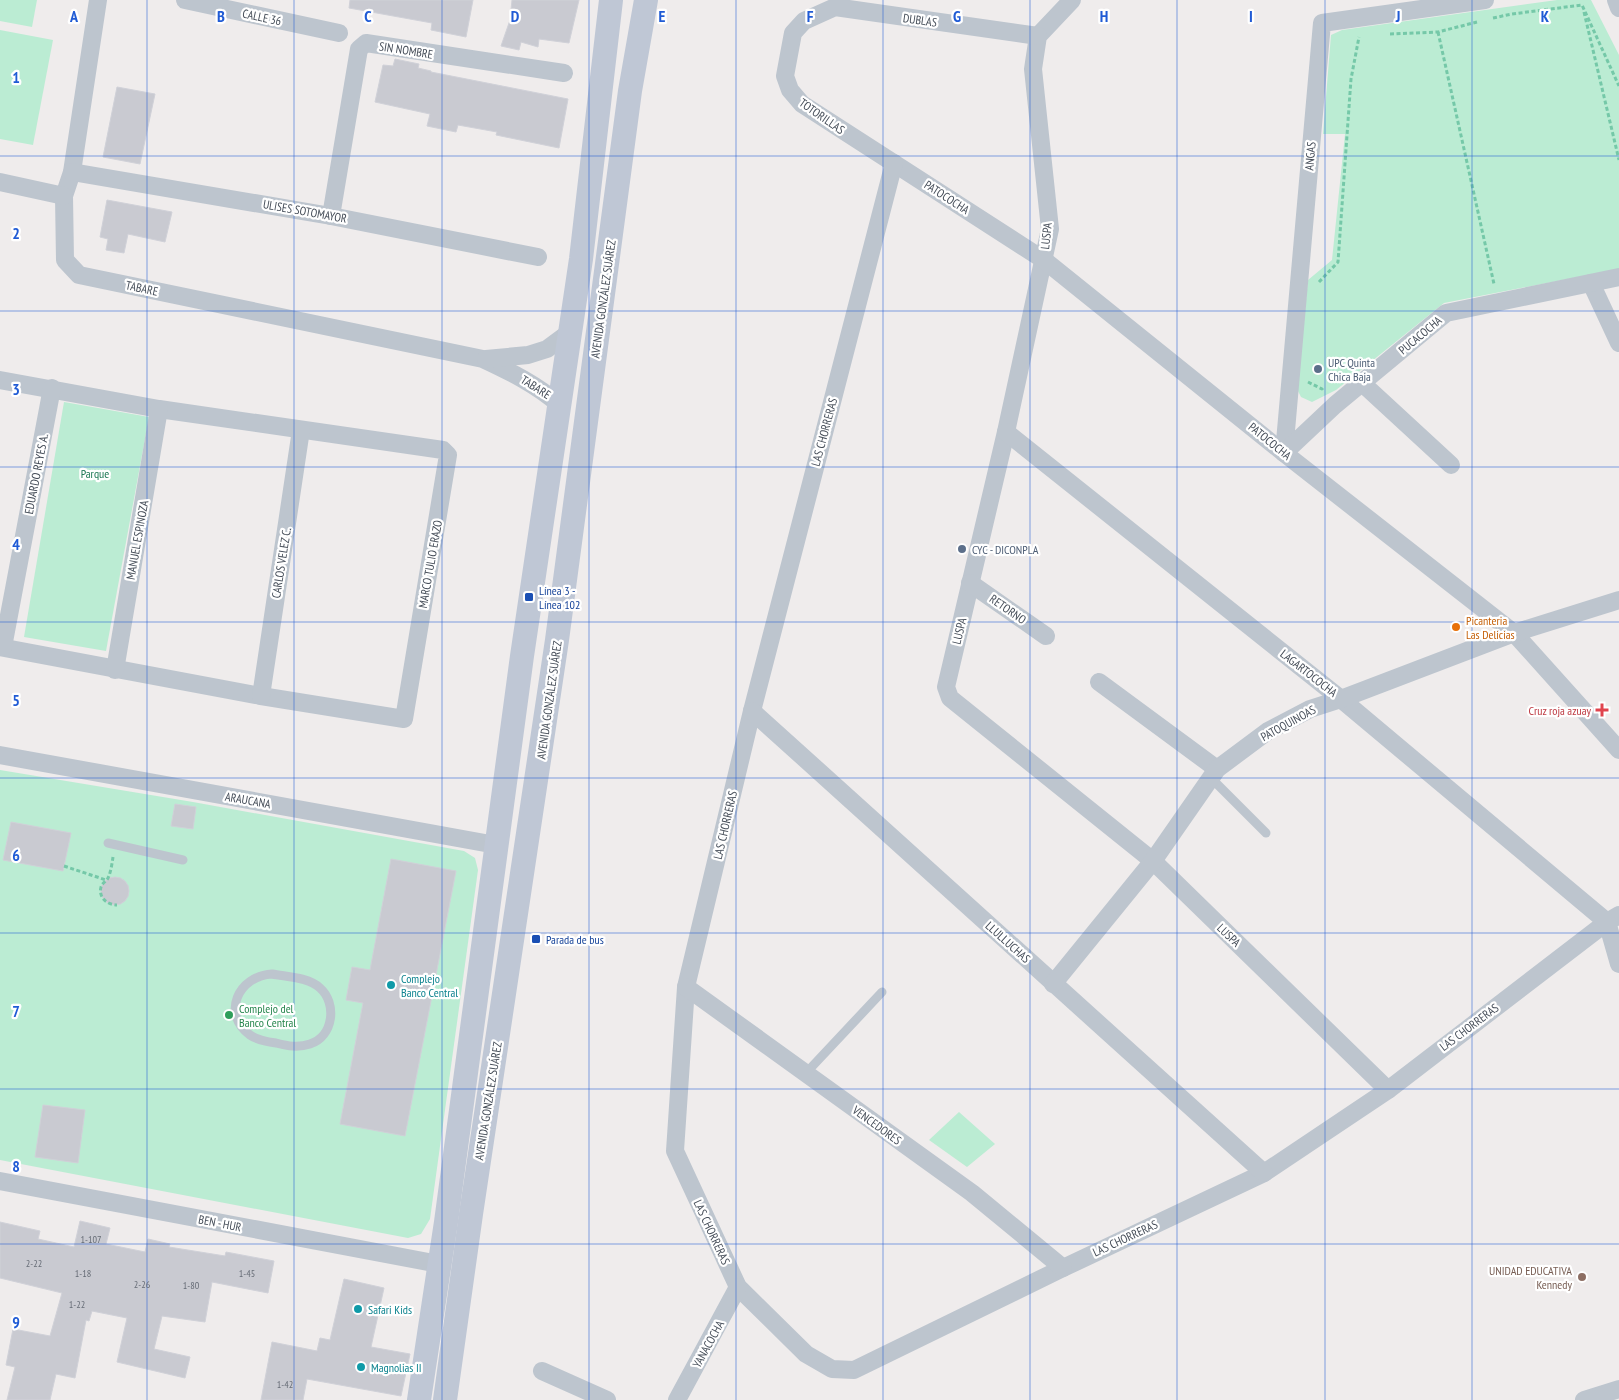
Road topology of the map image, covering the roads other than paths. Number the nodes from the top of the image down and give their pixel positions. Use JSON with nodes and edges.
{"nodes":[{"id":1,"x":98,"y":0,"type":"edge"},
{"id":2,"x":185,"y":0,"type":"edge"},
{"id":3,"x":611,"y":0,"type":"edge"},
{"id":4,"x":646,"y":0,"type":"edge"},
{"id":5,"x":1072,"y":0,"type":"edge"},
{"id":6,"x":1485,"y":0,"type":"edge"},
{"id":7,"x":1616,"y":0,"type":"edge"},
{"id":8,"x":1619,"y":8,"type":"edge"},
{"id":9,"x":804,"y":21,"type":"joint"},
{"id":10,"x":339,"y":33,"type":"dead end"},
{"id":11,"x":1038,"y":36,"type":"junction"},
{"id":12,"x":564,"y":74,"type":"dead end"},
{"id":13,"x":894,"y":164,"type":"junction"},
{"id":14,"x":72,"y":172,"type":"junction"},
{"id":15,"x":0,"y":182,"type":"edge"},
{"id":16,"x":64,"y":196,"type":"junction"},
{"id":17,"x":331,"y":216,"type":"junction"},
{"id":18,"x":538,"y":257,"type":"dead end"},
{"id":19,"x":1044,"y":260,"type":"junction"},
{"id":20,"x":1619,"y":277,"type":"edge"},
{"id":21,"x":1592,"y":283,"type":"junction"},
{"id":22,"x":570,"y":332,"type":"junction"},
{"id":23,"x":1619,"y":344,"type":"edge"},
{"id":24,"x":483,"y":359,"type":"junction"},
{"id":25,"x":0,"y":380,"type":"edge"},
{"id":26,"x":1362,"y":383,"type":"junction"},
{"id":27,"x":52,"y":388,"type":"junction"},
{"id":28,"x":560,"y":404,"type":"junction"},
{"id":29,"x":159,"y":409,"type":"junction"},
{"id":30,"x":301,"y":430,"type":"junction"},
{"id":31,"x":1006,"y":432,"type":"junction"},
{"id":32,"x":1284,"y":452,"type":"junction"},
{"id":33,"x":1451,"y":465,"type":"dead end"},
{"id":34,"x":970,"y":583,"type":"junction"},
{"id":35,"x":1619,"y":600,"type":"edge"},
{"id":36,"x":1514,"y":633,"type":"junction"},
{"id":37,"x":1046,"y":636,"type":"dead end"},
{"id":38,"x":1,"y":647,"type":"edge"},
{"id":39,"x":114,"y":670,"type":"junction"},
{"id":40,"x":1100,"y":682,"type":"dead end"},
{"id":41,"x":261,"y":696,"type":"junction"},
{"id":42,"x":1341,"y":699,"type":"junction"},
{"id":43,"x":752,"y":711,"type":"junction"},
{"id":44,"x":1619,"y":750,"type":"edge"},
{"id":45,"x":0,"y":755,"type":"edge"},
{"id":46,"x":1214,"y":773,"type":"junction"},
{"id":47,"x":1266,"y":834,"type":"dead end"},
{"id":48,"x":108,"y":843,"type":"dead end"},
{"id":49,"x":496,"y":845,"type":"junction"},
{"id":50,"x":183,"y":860,"type":"dead end"},
{"id":51,"x":1153,"y":861,"type":"junction"},
{"id":52,"x":1613,"y":918,"type":"edge"},
{"id":53,"x":1619,"y":964,"type":"edge"},
{"id":54,"x":282,"y":976,"type":"joint"},
{"id":55,"x":1053,"y":984,"type":"junction"},
{"id":56,"x":686,"y":987,"type":"junction"},
{"id":57,"x":882,"y":992,"type":"dead end"},
{"id":58,"x":806,"y":1074,"type":"junction"},
{"id":59,"x":1388,"y":1090,"type":"junction"},
{"id":60,"x":1264,"y":1173,"type":"junction"},
{"id":61,"x":0,"y":1181,"type":"edge"},
{"id":62,"x":439,"y":1264,"type":"junction"},
{"id":63,"x":1062,"y":1268,"type":"junction"},
{"id":64,"x":738,"y":1287,"type":"junction"},
{"id":65,"x":542,"y":1370,"type":"dead end"},
{"id":66,"x":1619,"y":1389,"type":"edge"},
{"id":67,"x":420,"y":1400,"type":"edge"},
{"id":68,"x":445,"y":1400,"type":"edge"},
{"id":69,"x":607,"y":1400,"type":"edge"},
{"id":70,"x":677,"y":1400,"type":"edge"},
{"id":71,"x":1584,"y":1400,"type":"edge"}],
"edges":[{"from":1,"to":14,"type":"street","name":"TABARE"},
{"from":2,"to":10,"type":"street","name":"CALLE 36"},
{"from":3,"to":22,"type":"main road","name":"AVENIDA GONZÁLEZ SUÁREZ"},
{"from":4,"to":68,"type":"main road","name":"AVENIDA GONZÁLEZ SUÁREZ"},
{"from":5,"to":11,"type":"street"},
{"from":6,"to":32,"type":"street","name":"ANGAS"},
{"from":7,"to":8,"type":"street"},
{"from":9,"to":11,"type":"street","name":"DUBLAS"},
{"from":9,"to":13,"type":"street","name":"TOTORILLAS"},
{"from":11,"to":19,"type":"street","name":"LUSPA"},
{"from":12,"to":17,"type":"street","name":"SIN NOMBRE"},
{"from":13,"to":19,"type":"street","name":"PATOCOCHA"},
{"from":13,"to":43,"type":"street","name":"LAS CHORRERAS"},
{"from":14,"to":16,"type":"street","name":"TABARE"},
{"from":14,"to":17,"type":"street","name":"ULISES SOTOMAYOR"},
{"from":15,"to":16,"type":"street"},
{"from":16,"to":24,"type":"street","name":"TABARE"},
{"from":17,"to":18,"type":"street","name":"ULISES SOTOMAYOR"},
{"from":19,"to":31,"type":"street","name":"LUSPA"},
{"from":19,"to":32,"type":"street","name":"PATOCOCHA"},
{"from":20,"to":21,"type":"street","name":"PUCACOCHA"},
{"from":21,"to":23,"type":"street"},
{"from":21,"to":26,"type":"street","name":"PUCACOCHA"},
{"from":22,"to":24,"type":"street","name":"TABARE"},
{"from":22,"to":28,"type":"main road","name":"AVENIDA GONZÁLEZ SUÁREZ"},
{"from":24,"to":28,"type":"street","name":"TABARE"},
{"from":25,"to":27,"type":"street","name":"MARCO TULIO ERAZO"},
{"from":26,"to":32,"type":"street","name":"PUCACOCHA"},
{"from":26,"to":33,"type":"street"},
{"from":27,"to":29,"type":"street","name":"MARCO TULIO ERAZO"},
{"from":27,"to":38,"type":"street","name":"EDUARDO REYES A."},
{"from":28,"to":49,"type":"main road","name":"AVENIDA GONZÁLEZ SUÁREZ"},
{"from":29,"to":30,"type":"street","name":"MARCO TULIO ERAZO"},
{"from":29,"to":39,"type":"street","name":"MANUEL ESPINOZA"},
{"from":30,"to":41,"type":"street","name":"CARLOS VELEZ C."},
{"from":30,"to":41,"type":"street","name":"MARCO TULIO ERAZO"},
{"from":31,"to":34,"type":"street","name":"LUSPA"},
{"from":31,"to":42,"type":"street","name":"LAGARTOCOCHA"},
{"from":32,"to":36,"type":"street","name":"PATOCOCHA"},
{"from":34,"to":37,"type":"street","name":"RETORNO"},
{"from":34,"to":51,"type":"street","name":"LUSPA"},
{"from":35,"to":36,"type":"street","name":"PATOQUINOAS"},
{"from":36,"to":42,"type":"street","name":"PATOQUINOAS"},
{"from":36,"to":44,"type":"street","name":"PATOCOCHA"},
{"from":38,"to":39,"type":"street","name":"MARCO TULIO ERAZO"},
{"from":39,"to":41,"type":"street","name":"MARCO TULIO ERAZO"},
{"from":40,"to":46,"type":"street"},
{"from":42,"to":46,"type":"street","name":"PATOQUINOAS"},
{"from":42,"to":52,"type":"street","name":"LAGARTOCOCHA"},
{"from":43,"to":55,"type":"street","name":"LLULLUCHAS"},
{"from":43,"to":56,"type":"street","name":"LAS CHORRERAS"},
{"from":45,"to":49,"type":"street","name":"ARAUCANA"},
{"from":46,"to":47,"type":"lane"},
{"from":46,"to":51,"type":"street","name":"PATOQUINOAS"},
{"from":48,"to":50,"type":"lane"},
{"from":49,"to":62,"type":"main road","name":"AVENIDA GONZÁLEZ SUÁREZ"},
{"from":51,"to":55,"type":"street","name":"PATOQUINOAS"},
{"from":51,"to":59,"type":"street","name":"LUSPA"},
{"from":52,"to":53,"type":"street"},
{"from":52,"to":59,"type":"street","name":"LAS CHORRERAS"},
{"from":54,"to":54,"type":"lane"},
{"from":55,"to":60,"type":"street","name":"LLULLUCHAS"},
{"from":56,"to":58,"type":"street","name":"VENCEDORES"},
{"from":56,"to":64,"type":"street","name":"LAS CHORRERAS"},
{"from":57,"to":58,"type":"lane"},
{"from":58,"to":63,"type":"street","name":"VENCEDORES"},
{"from":59,"to":60,"type":"street","name":"LAS CHORRERAS"},
{"from":60,"to":63,"type":"street","name":"LAS CHORRERAS"},
{"from":61,"to":62,"type":"street","name":"BEN - HUR"},
{"from":62,"to":67,"type":"main road","name":"AVENIDA GONZÁLEZ SUÁREZ"},
{"from":63,"to":64,"type":"street","name":"LAS CHORRERAS"},
{"from":64,"to":70,"type":"street","name":"YANACOCHA"},
{"from":65,"to":69,"type":"street"},
{"from":66,"to":71,"type":"street"}]}
